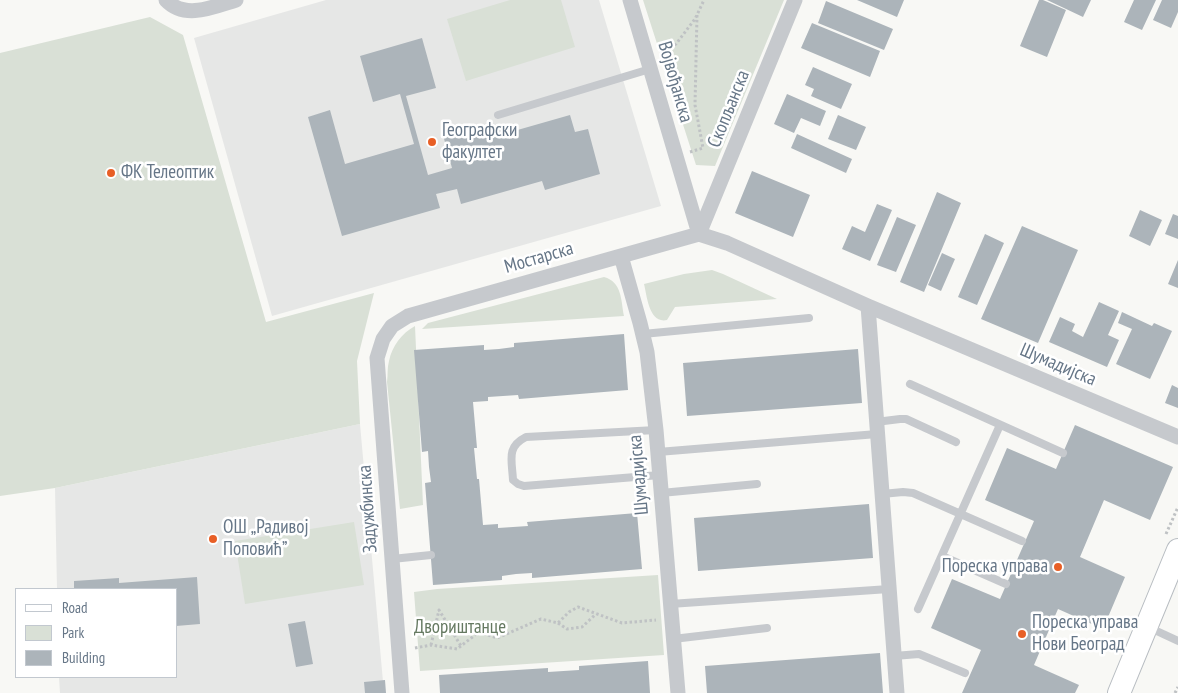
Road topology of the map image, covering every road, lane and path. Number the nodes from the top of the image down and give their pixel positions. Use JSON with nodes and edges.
{"nodes":[{"id":1,"x":166,"y":0,"type":"edge"},
{"id":2,"x":236,"y":0,"type":"edge"},
{"id":3,"x":630,"y":0,"type":"edge"},
{"id":4,"x":704,"y":0,"type":"edge"},
{"id":5,"x":796,"y":0,"type":"edge"},
{"id":6,"x":697,"y":15,"type":"junction"},
{"id":7,"x":649,"y":64,"type":"junction"},
{"id":8,"x":498,"y":115,"type":"dead end"},
{"id":9,"x":676,"y":156,"type":"junction"},
{"id":10,"x":699,"y":234,"type":"junction"},
{"id":11,"x":621,"y":256,"type":"junction"},
{"id":12,"x":868,"y":306,"type":"junction"},
{"id":13,"x":809,"y":318,"type":"dead end"},
{"id":14,"x":392,"y":326,"type":"joint"},
{"id":15,"x":642,"y":334,"type":"junction"},
{"id":16,"x":910,"y":384,"type":"dead end"},
{"id":17,"x":1000,"y":424,"type":"junction"},
{"id":18,"x":877,"y":428,"type":"junction"},
{"id":19,"x":656,"y":430,"type":"junction"},
{"id":20,"x":1178,"y":437,"type":"edge"},
{"id":21,"x":956,"y":442,"type":"dead end"},
{"id":22,"x":658,"y":452,"type":"junction"},
{"id":23,"x":1063,"y":453,"type":"dead end"},
{"id":24,"x":660,"y":475,"type":"junction"},
{"id":25,"x":757,"y":484,"type":"dead end"},
{"id":26,"x":661,"y":493,"type":"junction"},
{"id":27,"x":882,"y":494,"type":"junction"},
{"id":28,"x":960,"y":514,"type":"junction"},
{"id":29,"x":1022,"y":541,"type":"dead end"},
{"id":30,"x":1178,"y":550,"type":"edge"},
{"id":31,"x":431,"y":555,"type":"dead end"},
{"id":32,"x":942,"y":556,"type":"junction"},
{"id":33,"x":392,"y":559,"type":"junction"},
{"id":34,"x":1006,"y":584,"type":"dead end"},
{"id":35,"x":889,"y":589,"type":"junction"},
{"id":36,"x":918,"y":609,"type":"dead end"},
{"id":37,"x":671,"y":612,"type":"junction"},
{"id":38,"x":596,"y":614,"type":"junction"},
{"id":39,"x":558,"y":623,"type":"junction"},
{"id":40,"x":1146,"y":626,"type":"junction"},
{"id":41,"x":767,"y":628,"type":"dead end"},
{"id":42,"x":479,"y":632,"type":"junction"},
{"id":43,"x":509,"y":633,"type":"junction"},
{"id":44,"x":673,"y":639,"type":"junction"},
{"id":45,"x":1178,"y":641,"type":"edge"},
{"id":46,"x":431,"y":645,"type":"junction"},
{"id":47,"x":461,"y":646,"type":"junction"},
{"id":48,"x":399,"y":650,"type":"junction"},
{"id":49,"x":894,"y":656,"type":"junction"},
{"id":50,"x":965,"y":673,"type":"dead end"},
{"id":51,"x":1178,"y":687,"type":"edge"},
{"id":52,"x":402,"y":693,"type":"edge"},
{"id":53,"x":678,"y":693,"type":"edge"},
{"id":54,"x":897,"y":693,"type":"edge"},
{"id":55,"x":1119,"y":693,"type":"edge"},
{"id":56,"x":1175,"y":693,"type":"edge"}],
"edges":[{"from":1,"to":2,"type":"street"},
{"from":3,"to":7,"type":"street","name":"Војвођанска"},
{"from":4,"to":6,"type":"path"},
{"from":5,"to":10,"type":"street","name":"Скопљанска"},
{"from":6,"to":7,"type":"path"},
{"from":6,"to":9,"type":"path"},
{"from":7,"to":8,"type":"lane"},
{"from":7,"to":9,"type":"street","name":"Војвођанска"},
{"from":9,"to":10,"type":"street","name":"Војвођанска"},
{"from":10,"to":11,"type":"street","name":"Мостарска"},
{"from":10,"to":12,"type":"street","name":"Шумадијска"},
{"from":11,"to":14,"type":"street","name":"Мостарска"},
{"from":11,"to":15,"type":"street","name":"Шумадијска"},
{"from":12,"to":18,"type":"street"},
{"from":12,"to":20,"type":"street","name":"Шумадијска"},
{"from":13,"to":15,"type":"lane"},
{"from":14,"to":33,"type":"street","name":"Задужбинска"},
{"from":15,"to":19,"type":"street","name":"Шумадијска"},
{"from":16,"to":17,"type":"lane"},
{"from":17,"to":23,"type":"lane"},
{"from":17,"to":28,"type":"lane"},
{"from":18,"to":21,"type":"lane"},
{"from":18,"to":22,"type":"lane"},
{"from":18,"to":27,"type":"street"},
{"from":19,"to":22,"type":"street","name":"Шумадијска"},
{"from":19,"to":24,"type":"lane"},
{"from":22,"to":24,"type":"street","name":"Шумадијска"},
{"from":24,"to":26,"type":"street","name":"Шумадијска"},
{"from":25,"to":26,"type":"lane"},
{"from":26,"to":37,"type":"street","name":"Шумадијска"},
{"from":27,"to":28,"type":"lane"},
{"from":27,"to":35,"type":"street"},
{"from":28,"to":29,"type":"lane"},
{"from":28,"to":32,"type":"lane"},
{"from":30,"to":40,"type":"main road"},
{"from":31,"to":33,"type":"lane"},
{"from":32,"to":34,"type":"lane"},
{"from":32,"to":36,"type":"lane"},
{"from":33,"to":48,"type":"street","name":"Задужбинска"},
{"from":35,"to":37,"type":"lane"},
{"from":35,"to":49,"type":"street"},
{"from":37,"to":38,"type":"path"},
{"from":37,"to":44,"type":"street","name":"Шумадијска"},
{"from":38,"to":39,"type":"path"},
{"from":38,"to":39,"type":"path"},
{"from":39,"to":43,"type":"path"},
{"from":40,"to":45,"type":"lane"},
{"from":40,"to":55,"type":"main road"},
{"from":41,"to":44,"type":"lane"},
{"from":42,"to":43,"type":"path"},
{"from":42,"to":43,"type":"path"},
{"from":42,"to":47,"type":"path"},
{"from":44,"to":53,"type":"street","name":"Шумадијска"},
{"from":46,"to":47,"type":"path"},
{"from":46,"to":47,"type":"path"},
{"from":46,"to":48,"type":"path"},
{"from":48,"to":52,"type":"street","name":"Задужбинска"},
{"from":49,"to":50,"type":"lane"},
{"from":49,"to":54,"type":"street"},
{"from":51,"to":56,"type":"path"}]}
